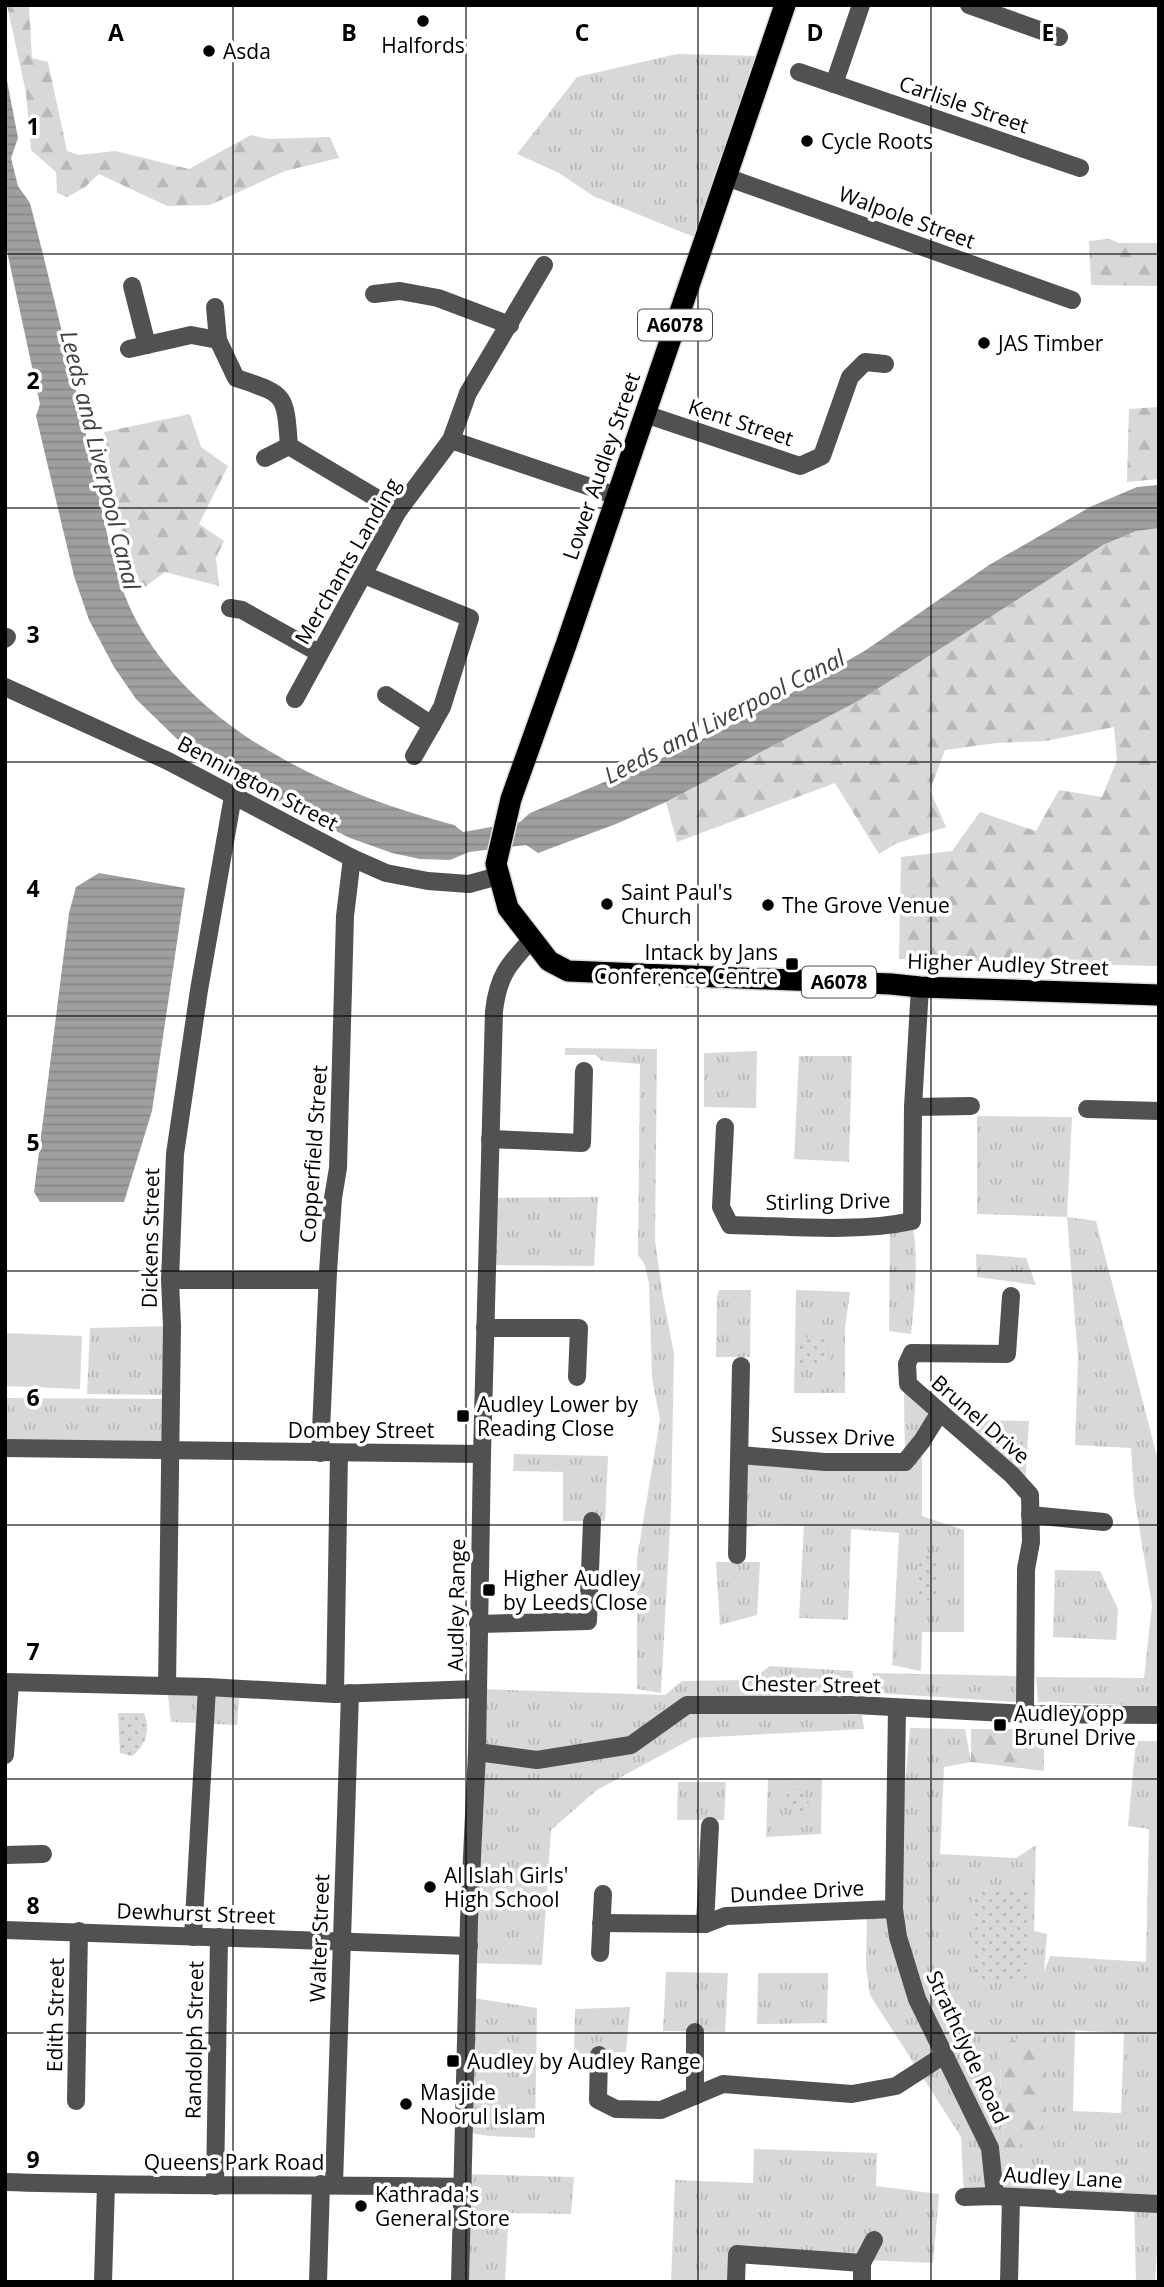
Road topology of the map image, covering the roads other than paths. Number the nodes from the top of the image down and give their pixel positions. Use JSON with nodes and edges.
{"nodes":[{"id":1,"x":785,"y":5,"type":"edge"},
{"id":2,"x":861,"y":5,"type":"edge"},
{"id":3,"x":969,"y":5,"type":"edge"},
{"id":4,"x":1059,"y":37,"type":"dead end"},
{"id":5,"x":799,"y":72,"type":"dead end"},
{"id":6,"x":834,"y":84,"type":"junction"},
{"id":7,"x":1080,"y":168,"type":"dead end"},
{"id":8,"x":726,"y":177,"type":"junction"},
{"id":9,"x":544,"y":265,"type":"dead end"},
{"id":10,"x":132,"y":286,"type":"dead end"},
{"id":11,"x":374,"y":294,"type":"dead end"},
{"id":12,"x":1072,"y":300,"type":"dead end"},
{"id":13,"x":215,"y":307,"type":"dead end"},
{"id":14,"x":510,"y":324,"type":"junction"},
{"id":15,"x":218,"y":340,"type":"junction"},
{"id":16,"x":147,"y":345,"type":"junction"},
{"id":17,"x":129,"y":349,"type":"dead end"},
{"id":18,"x":886,"y":364,"type":"dead end"},
{"id":19,"x":645,"y":414,"type":"junction"},
{"id":20,"x":451,"y":440,"type":"junction"},
{"id":21,"x":289,"y":446,"type":"junction"},
{"id":22,"x":265,"y":458,"type":"dead end"},
{"id":23,"x":617,"y":496,"type":"junction"},
{"id":24,"x":398,"y":511,"type":"junction"},
{"id":25,"x":364,"y":575,"type":"junction"},
{"id":26,"x":230,"y":608,"type":"dead end"},
{"id":27,"x":319,"y":653,"type":"junction"},
{"id":28,"x":5,"y":687,"type":"edge"},
{"id":29,"x":386,"y":695,"type":"dead end"},
{"id":30,"x":295,"y":699,"type":"dead end"},
{"id":31,"x":432,"y":726,"type":"junction"},
{"id":32,"x":414,"y":756,"type":"dead end"},
{"id":33,"x":233,"y":796,"type":"junction"},
{"id":34,"x":352,"y":858,"type":"junction"},
{"id":35,"x":497,"y":870,"type":"junction"},
{"id":36,"x":531,"y":940,"type":"junction"},
{"id":37,"x":920,"y":987,"type":"junction"},
{"id":38,"x":1159,"y":995,"type":"edge"},
{"id":39,"x":584,"y":1071,"type":"dead end"},
{"id":40,"x":971,"y":1106,"type":"dead end"},
{"id":41,"x":913,"y":1107,"type":"junction"},
{"id":42,"x":1087,"y":1109,"type":"dead end"},
{"id":43,"x":1159,"y":1111,"type":"edge"},
{"id":44,"x":725,"y":1127,"type":"dead end"},
{"id":45,"x":490,"y":1139,"type":"junction"},
{"id":46,"x":170,"y":1280,"type":"junction"},
{"id":47,"x":327,"y":1280,"type":"junction"},
{"id":48,"x":1011,"y":1296,"type":"dead end"},
{"id":49,"x":485,"y":1328,"type":"junction"},
{"id":50,"x":741,"y":1366,"type":"dead end"},
{"id":51,"x":577,"y":1377,"type":"dead end"},
{"id":52,"x":940,"y":1412,"type":"junction"},
{"id":53,"x":5,"y":1448,"type":"edge"},
{"id":54,"x":169,"y":1450,"type":"junction"},
{"id":55,"x":320,"y":1453,"type":"junction"},
{"id":56,"x":339,"y":1453,"type":"junction"},
{"id":57,"x":482,"y":1454,"type":"junction"},
{"id":58,"x":740,"y":1455,"type":"junction"},
{"id":59,"x":1030,"y":1515,"type":"junction"},
{"id":60,"x":592,"y":1521,"type":"dead end"},
{"id":61,"x":1104,"y":1522,"type":"dead end"},
{"id":62,"x":737,"y":1555,"type":"dead end"},
{"id":63,"x":478,"y":1624,"type":"junction"},
{"id":64,"x":7,"y":1683,"type":"edge"},
{"id":65,"x":158,"y":1685,"type":"junction"},
{"id":66,"x":216,"y":1687,"type":"junction"},
{"id":67,"x":477,"y":1689,"type":"junction"},
{"id":68,"x":343,"y":1693,"type":"junction"},
{"id":69,"x":897,"y":1708,"type":"junction"},
{"id":70,"x":1025,"y":1714,"type":"junction"},
{"id":71,"x":1159,"y":1715,"type":"edge"},
{"id":72,"x":477,"y":1752,"type":"junction"},
{"id":73,"x":5,"y":1755,"type":"edge"},
{"id":74,"x":710,"y":1826,"type":"dead end"},
{"id":75,"x":43,"y":1854,"type":"dead end"},
{"id":76,"x":5,"y":1855,"type":"edge"},
{"id":77,"x":603,"y":1894,"type":"dead end"},
{"id":78,"x":894,"y":1909,"type":"junction"},
{"id":79,"x":601,"y":1923,"type":"junction"},
{"id":80,"x":705,"y":1924,"type":"junction"},
{"id":81,"x":5,"y":1930,"type":"edge"},
{"id":82,"x":79,"y":1931,"type":"junction"},
{"id":83,"x":193,"y":1937,"type":"junction"},
{"id":84,"x":219,"y":1937,"type":"junction"},
{"id":85,"x":341,"y":1941,"type":"junction"},
{"id":86,"x":469,"y":1946,"type":"junction"},
{"id":87,"x":600,"y":1953,"type":"dead end"},
{"id":88,"x":695,"y":2032,"type":"dead end"},
{"id":89,"x":599,"y":2055,"type":"dead end"},
{"id":90,"x":944,"y":2055,"type":"junction"},
{"id":91,"x":695,"y":2096,"type":"junction"},
{"id":92,"x":76,"y":2101,"type":"dead end"},
{"id":93,"x":5,"y":2182,"type":"edge"},
{"id":94,"x":327,"y":2184,"type":"junction"},
{"id":95,"x":106,"y":2185,"type":"junction"},
{"id":96,"x":215,"y":2186,"type":"junction"},
{"id":97,"x":462,"y":2187,"type":"junction"},
{"id":98,"x":964,"y":2197,"type":"dead end"},
{"id":99,"x":1003,"y":2197,"type":"junction"},
{"id":100,"x":1159,"y":2204,"type":"edge"},
{"id":101,"x":874,"y":2239,"type":"dead end"},
{"id":102,"x":862,"y":2263,"type":"junction"},
{"id":103,"x":103,"y":2282,"type":"edge"},
{"id":104,"x":318,"y":2282,"type":"edge"},
{"id":105,"x":460,"y":2282,"type":"edge"},
{"id":106,"x":736,"y":2282,"type":"edge"},
{"id":107,"x":862,"y":2282,"type":"edge"},
{"id":108,"x":1009,"y":2282,"type":"edge"}],
"edges":[{"from":1,"to":8,"type":"highway","name":"Lower Audley Street","number":"A6078"},
{"from":2,"to":6,"type":"street"},
{"from":3,"to":4,"type":"street"},
{"from":5,"to":6,"type":"street","name":"Carlisle Street"},
{"from":6,"to":7,"type":"street","name":"Carlisle Street"},
{"from":8,"to":12,"type":"street","name":"Walpole Street"},
{"from":8,"to":19,"type":"highway","name":"Lower Audley Street","number":"A6078"},
{"from":9,"to":14,"type":"street","name":"Merchants Landing"},
{"from":10,"to":16,"type":"street"},
{"from":11,"to":14,"type":"street"},
{"from":13,"to":15,"type":"street"},
{"from":14,"to":20,"type":"street","name":"Merchants Landing"},
{"from":15,"to":16,"type":"street"},
{"from":15,"to":21,"type":"street"},
{"from":16,"to":17,"type":"street"},
{"from":18,"to":19,"type":"street","name":"Kent Street"},
{"from":19,"to":23,"type":"highway","name":"Lower Audley Street","number":"A6078"},
{"from":20,"to":23,"type":"street"},
{"from":20,"to":24,"type":"street","name":"Merchants Landing"},
{"from":21,"to":22,"type":"street"},
{"from":21,"to":24,"type":"street"},
{"from":23,"to":35,"type":"highway","name":"Lower Audley Street","number":"A6078"},
{"from":24,"to":25,"type":"street","name":"Merchants Landing"},
{"from":25,"to":27,"type":"street","name":"Merchants Landing"},
{"from":25,"to":31,"type":"street"},
{"from":26,"to":27,"type":"street"},
{"from":27,"to":30,"type":"street","name":"Merchants Landing"},
{"from":28,"to":33,"type":"street","name":"Bennington Street"},
{"from":29,"to":31,"type":"street"},
{"from":31,"to":32,"type":"street"},
{"from":33,"to":34,"type":"street","name":"Bennington Street"},
{"from":33,"to":46,"type":"street","name":"Dickens Street"},
{"from":34,"to":35,"type":"street","name":"Bennington Street"},
{"from":34,"to":47,"type":"street","name":"Copperfield Street"},
{"from":35,"to":36,"type":"highway","number":"A6078"},
{"from":36,"to":37,"type":"highway","name":"Higher Audley Street","number":"A6078"},
{"from":36,"to":45,"type":"street","name":"Audley Range"},
{"from":37,"to":38,"type":"highway","name":"Higher Audley Street","number":"A6078"},
{"from":37,"to":41,"type":"street","name":"Stirling Drive"},
{"from":39,"to":45,"type":"street"},
{"from":40,"to":41,"type":"street"},
{"from":41,"to":44,"type":"street","name":"Stirling Drive"},
{"from":42,"to":43,"type":"street"},
{"from":45,"to":49,"type":"street","name":"Audley Range"},
{"from":46,"to":47,"type":"street"},
{"from":46,"to":54,"type":"street","name":"Dickens Street"},
{"from":47,"to":55,"type":"street","name":"Copperfield Street"},
{"from":48,"to":52,"type":"street","name":"Brunel Drive"},
{"from":49,"to":51,"type":"street"},
{"from":49,"to":57,"type":"street","name":"Audley Range"},
{"from":50,"to":58,"type":"street","name":"Sussex Drive"},
{"from":52,"to":58,"type":"street","name":"Sussex Drive"},
{"from":52,"to":59,"type":"street","name":"Brunel Drive"},
{"from":53,"to":54,"type":"street","name":"Dombey Street"},
{"from":54,"to":55,"type":"street","name":"Dombey Street"},
{"from":54,"to":65,"type":"street","name":"Dickens Street"},
{"from":55,"to":56,"type":"street","name":"Dombey Street"},
{"from":56,"to":57,"type":"street","name":"Dombey Street"},
{"from":56,"to":68,"type":"street","name":"Walter Street"},
{"from":57,"to":63,"type":"street","name":"Audley Range"},
{"from":58,"to":62,"type":"street","name":"Sussex Drive"},
{"from":59,"to":61,"type":"street"},
{"from":59,"to":70,"type":"street","name":"Brunel Drive"},
{"from":60,"to":63,"type":"street"},
{"from":63,"to":67,"type":"street","name":"Audley Range"},
{"from":64,"to":65,"type":"street"},
{"from":64,"to":73,"type":"street"},
{"from":65,"to":66,"type":"street"},
{"from":66,"to":68,"type":"street"},
{"from":66,"to":83,"type":"street"},
{"from":67,"to":68,"type":"street"},
{"from":67,"to":72,"type":"street","name":"Audley Range"},
{"from":68,"to":85,"type":"street","name":"Walter Street"},
{"from":69,"to":70,"type":"street","name":"Chester Street"},
{"from":69,"to":72,"type":"street","name":"Chester Street"},
{"from":69,"to":78,"type":"street","name":"Strathclyde Road"},
{"from":70,"to":71,"type":"street","name":"Chester Street"},
{"from":72,"to":86,"type":"street","name":"Audley Range"},
{"from":74,"to":80,"type":"street","name":"Dundee Drive"},
{"from":75,"to":76,"type":"street"},
{"from":77,"to":79,"type":"street"},
{"from":78,"to":80,"type":"street","name":"Dundee Drive"},
{"from":78,"to":90,"type":"street","name":"Strathclyde Road"},
{"from":79,"to":80,"type":"street","name":"Dundee Drive"},
{"from":79,"to":87,"type":"street"},
{"from":81,"to":82,"type":"street","name":"Dewhurst Street"},
{"from":82,"to":83,"type":"street","name":"Dewhurst Street"},
{"from":82,"to":92,"type":"street","name":"Edith Street"},
{"from":83,"to":84,"type":"street","name":"Dewhurst Street"},
{"from":84,"to":85,"type":"street","name":"Dewhurst Street"},
{"from":84,"to":96,"type":"street","name":"Randolph Street"},
{"from":85,"to":86,"type":"street","name":"Dewhurst Street"},
{"from":85,"to":94,"type":"street","name":"Walter Street"},
{"from":86,"to":97,"type":"street","name":"Audley Range"},
{"from":88,"to":91,"type":"street"},
{"from":89,"to":91,"type":"street"},
{"from":90,"to":91,"type":"street"},
{"from":90,"to":99,"type":"street","name":"Strathclyde Road"},
{"from":93,"to":95,"type":"street","name":"Queens Park Road"},
{"from":94,"to":96,"type":"street","name":"Queens Park Road"},
{"from":94,"to":97,"type":"street","name":"Queens Park Road"},
{"from":94,"to":104,"type":"street","name":"Walter Street"},
{"from":95,"to":96,"type":"street","name":"Queens Park Road"},
{"from":95,"to":103,"type":"street"},
{"from":97,"to":105,"type":"street","name":"Audley Range"},
{"from":98,"to":99,"type":"street","name":"Audley Lane"},
{"from":99,"to":100,"type":"street","name":"Audley Lane"},
{"from":99,"to":108,"type":"street","name":"Strathclyde Road"},
{"from":101,"to":102,"type":"street"},
{"from":102,"to":106,"type":"street"},
{"from":102,"to":107,"type":"street"}]}
